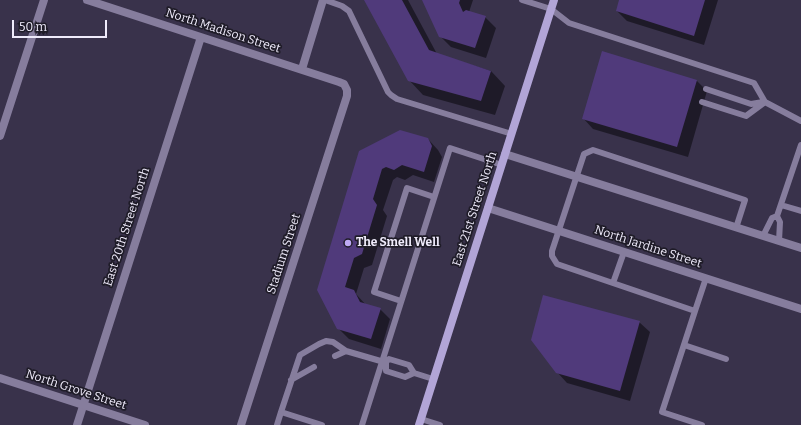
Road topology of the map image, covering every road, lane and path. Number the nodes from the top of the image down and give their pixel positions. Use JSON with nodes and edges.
{"nodes":[{"id":1,"x":44,"y":0,"type":"edge"},
{"id":2,"x":88,"y":0,"type":"edge"},
{"id":3,"x":324,"y":0,"type":"edge"},
{"id":4,"x":522,"y":0,"type":"edge"},
{"id":5,"x":554,"y":0,"type":"edge"},
{"id":6,"x":551,"y":9,"type":"junction"},
{"id":7,"x":201,"y":37,"type":"junction"},
{"id":8,"x":302,"y":69,"type":"junction"},
{"id":9,"x":706,"y":89,"type":"dead end"},
{"id":10,"x":347,"y":90,"type":"joint"},
{"id":11,"x":702,"y":102,"type":"dead end"},
{"id":12,"x":765,"y":102,"type":"junction"},
{"id":13,"x":801,"y":121,"type":"edge"},
{"id":14,"x":512,"y":134,"type":"junction"},
{"id":15,"x":0,"y":136,"type":"edge"},
{"id":16,"x":801,"y":145,"type":"edge"},
{"id":17,"x":505,"y":154,"type":"junction"},
{"id":18,"x":502,"y":165,"type":"junction"},
{"id":19,"x":576,"y":176,"type":"junction"},
{"id":20,"x":434,"y":197,"type":"junction"},
{"id":21,"x":781,"y":205,"type":"junction"},
{"id":22,"x":488,"y":208,"type":"junction"},
{"id":23,"x":801,"y":210,"type":"edge"},
{"id":24,"x":777,"y":216,"type":"junction"},
{"id":25,"x":736,"y":228,"type":"junction"},
{"id":26,"x":558,"y":231,"type":"junction"},
{"id":27,"x":763,"y":236,"type":"junction"},
{"id":28,"x":779,"y":241,"type":"junction"},
{"id":29,"x":801,"y":248,"type":"edge"},
{"id":30,"x":624,"y":252,"type":"junction"},
{"id":31,"x":706,"y":278,"type":"junction"},
{"id":32,"x":613,"y":283,"type":"junction"},
{"id":33,"x":401,"y":301,"type":"junction"},
{"id":34,"x":801,"y":309,"type":"edge"},
{"id":35,"x":695,"y":311,"type":"junction"},
{"id":36,"x":684,"y":345,"type":"junction"},
{"id":37,"x":346,"y":351,"type":"junction"},
{"id":38,"x":335,"y":356,"type":"dead end"},
{"id":39,"x":726,"y":359,"type":"dead end"},
{"id":40,"x":384,"y":362,"type":"junction"},
{"id":41,"x":314,"y":367,"type":"dead end"},
{"id":42,"x":414,"y":373,"type":"junction"},
{"id":43,"x":0,"y":378,"type":"edge"},
{"id":44,"x":433,"y":379,"type":"junction"},
{"id":45,"x":291,"y":380,"type":"junction"},
{"id":46,"x":84,"y":405,"type":"junction"},
{"id":47,"x":281,"y":412,"type":"junction"},
{"id":48,"x":420,"y":422,"type":"edge"},
{"id":49,"x":77,"y":425,"type":"edge"},
{"id":50,"x":145,"y":425,"type":"edge"},
{"id":51,"x":241,"y":425,"type":"edge"},
{"id":52,"x":277,"y":425,"type":"edge"},
{"id":53,"x":322,"y":425,"type":"edge"},
{"id":54,"x":362,"y":425,"type":"edge"},
{"id":55,"x":440,"y":425,"type":"edge"},
{"id":56,"x":702,"y":425,"type":"edge"}],
"edges":[{"from":1,"to":15,"type":"street"},
{"from":2,"to":7,"type":"street","name":"North Madison Street"},
{"from":3,"to":8,"type":"street"},
{"from":3,"to":14,"type":"lane"},
{"from":4,"to":6,"type":"lane"},
{"from":5,"to":6,"type":"main road","name":"East 21st Street North"},
{"from":6,"to":12,"type":"lane"},
{"from":6,"to":14,"type":"main road","name":"East 21st Street North"},
{"from":7,"to":8,"type":"street","name":"North Madison Street"},
{"from":7,"to":46,"type":"street","name":"East 20th Street North"},
{"from":8,"to":10,"type":"street","name":"North Madison Street"},
{"from":9,"to":12,"type":"lane"},
{"from":10,"to":51,"type":"street","name":"Stadium Street"},
{"from":11,"to":12,"type":"lane"},
{"from":12,"to":13,"type":"lane"},
{"from":14,"to":17,"type":"main road","name":"East 21st Street North"},
{"from":16,"to":21,"type":"lane"},
{"from":17,"to":18,"type":"main road","name":"East 21st Street North"},
{"from":17,"to":19,"type":"street"},
{"from":18,"to":20,"type":"lane"},
{"from":18,"to":22,"type":"main road","name":"East 21st Street North"},
{"from":19,"to":25,"type":"street"},
{"from":19,"to":25,"type":"lane"},
{"from":19,"to":26,"type":"lane"},
{"from":20,"to":33,"type":"lane"},
{"from":20,"to":33,"type":"lane"},
{"from":21,"to":23,"type":"lane"},
{"from":21,"to":24,"type":"lane"},
{"from":22,"to":26,"type":"street","name":"North Jardine Street"},
{"from":22,"to":44,"type":"main road","name":"East 21st Street North"},
{"from":24,"to":27,"type":"lane"},
{"from":24,"to":28,"type":"lane"},
{"from":25,"to":27,"type":"street"},
{"from":26,"to":30,"type":"street","name":"North Jardine Street"},
{"from":26,"to":32,"type":"lane"},
{"from":27,"to":28,"type":"street"},
{"from":28,"to":29,"type":"street"},
{"from":30,"to":31,"type":"street","name":"North Jardine Street"},
{"from":30,"to":32,"type":"lane"},
{"from":31,"to":34,"type":"street","name":"North Jardine Street"},
{"from":31,"to":35,"type":"lane"},
{"from":32,"to":35,"type":"lane"},
{"from":33,"to":40,"type":"lane"},
{"from":35,"to":36,"type":"lane"},
{"from":36,"to":39,"type":"lane"},
{"from":36,"to":56,"type":"lane"},
{"from":37,"to":38,"type":"lane"},
{"from":37,"to":40,"type":"lane"},
{"from":37,"to":45,"type":"lane"},
{"from":40,"to":42,"type":"lane"},
{"from":40,"to":42,"type":"lane"},
{"from":40,"to":54,"type":"lane"},
{"from":41,"to":45,"type":"lane"},
{"from":42,"to":44,"type":"lane"},
{"from":43,"to":46,"type":"street","name":"North Grove Street"},
{"from":44,"to":48,"type":"main road","name":"East 21st Street North"},
{"from":45,"to":47,"type":"lane"},
{"from":46,"to":49,"type":"street","name":"East 20th Street North"},
{"from":46,"to":50,"type":"street","name":"North Grove Street"},
{"from":47,"to":52,"type":"lane"},
{"from":47,"to":53,"type":"lane"},
{"from":48,"to":55,"type":"lane"}]}
